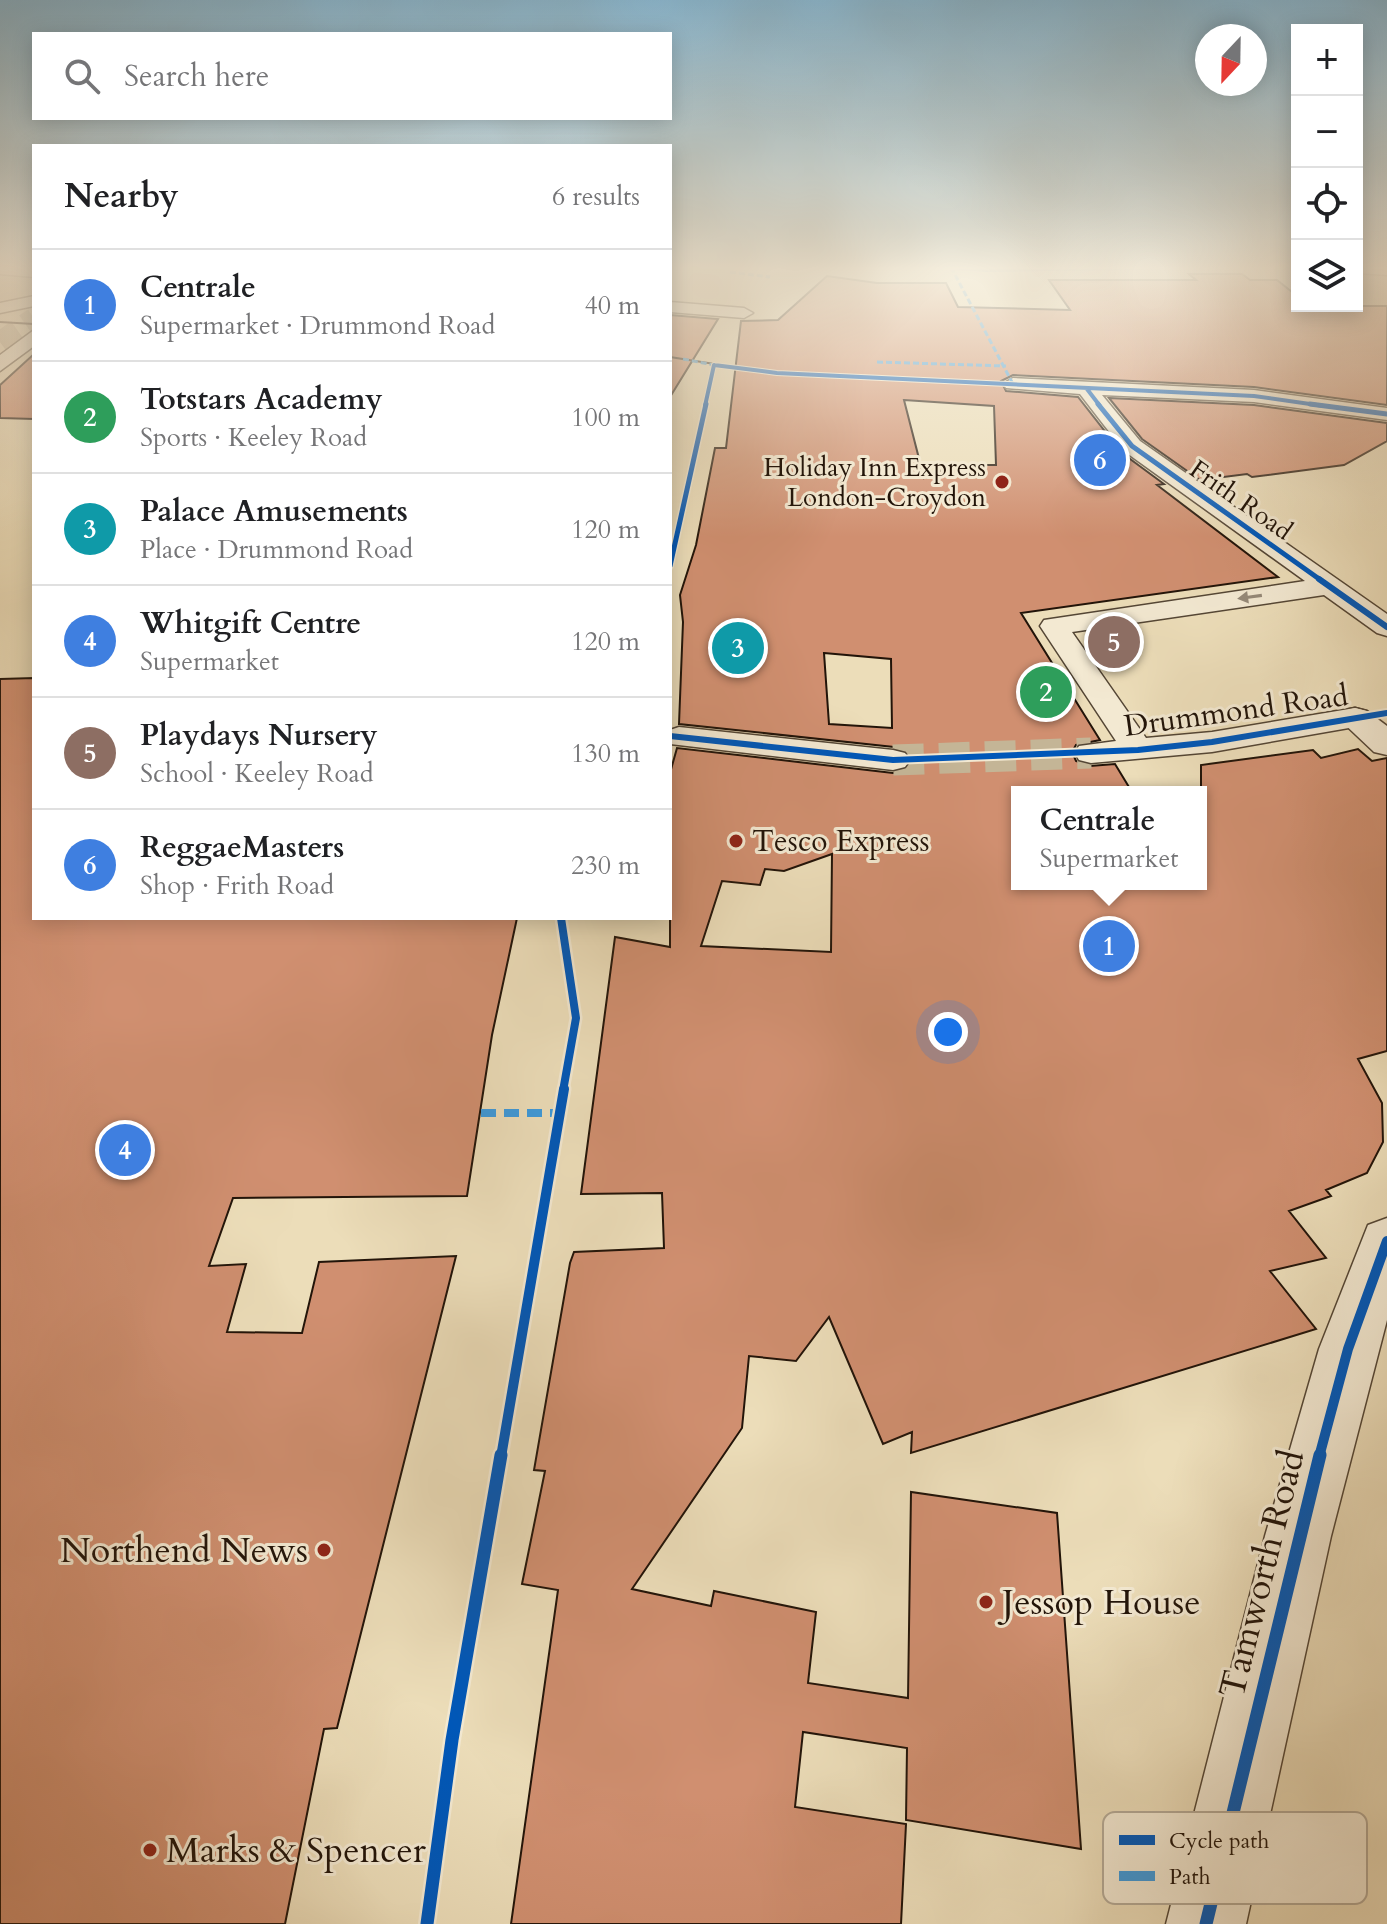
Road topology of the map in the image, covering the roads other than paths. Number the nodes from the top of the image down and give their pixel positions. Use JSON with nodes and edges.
{"nodes":[{"id":1,"x":1013,"y":384,"type":"dead end"},
{"id":2,"x":1087,"y":389,"type":"junction"},
{"id":3,"x":1387,"y":414,"type":"edge"},
{"id":4,"x":1327,"y":586,"type":"junction"},
{"id":5,"x":1387,"y":627,"type":"edge"},
{"id":6,"x":1371,"y":716,"type":"edge"},
{"id":7,"x":679,"y":737,"type":"dead end"},
{"id":8,"x":1387,"y":744,"type":"edge"},
{"id":9,"x":1138,"y":750,"type":"junction"},
{"id":10,"x":1091,"y":753,"type":"tunnel mouth"},
{"id":11,"x":893,"y":760,"type":"tunnel mouth"},
{"id":12,"x":1387,"y":1241,"type":"edge"},
{"id":13,"x":1233,"y":1812,"type":"edge"},
{"id":14,"x":1211,"y":1904,"type":"edge"},
{"id":15,"x":1206,"y":1924,"type":"edge"}],
"edges":[{"from":1,"to":2,"type":"street"},
{"from":2,"to":3,"type":"street"},
{"from":2,"to":4,"type":"street","name":"Frith Road"},
{"from":4,"to":5,"type":"street","name":"Frith Road"},
{"from":4,"to":9,"type":"street","one_way":true},
{"from":6,"to":8,"type":"street"},
{"from":6,"to":9,"type":"street","name":"Drummond Road"},
{"from":7,"to":11,"type":"street"},
{"from":9,"to":10,"type":"street","name":"Drummond Road"},
{"from":12,"to":13,"type":"street","name":"Tamworth Road"},
{"from":14,"to":15,"type":"street","name":"Tamworth Road"}]}
